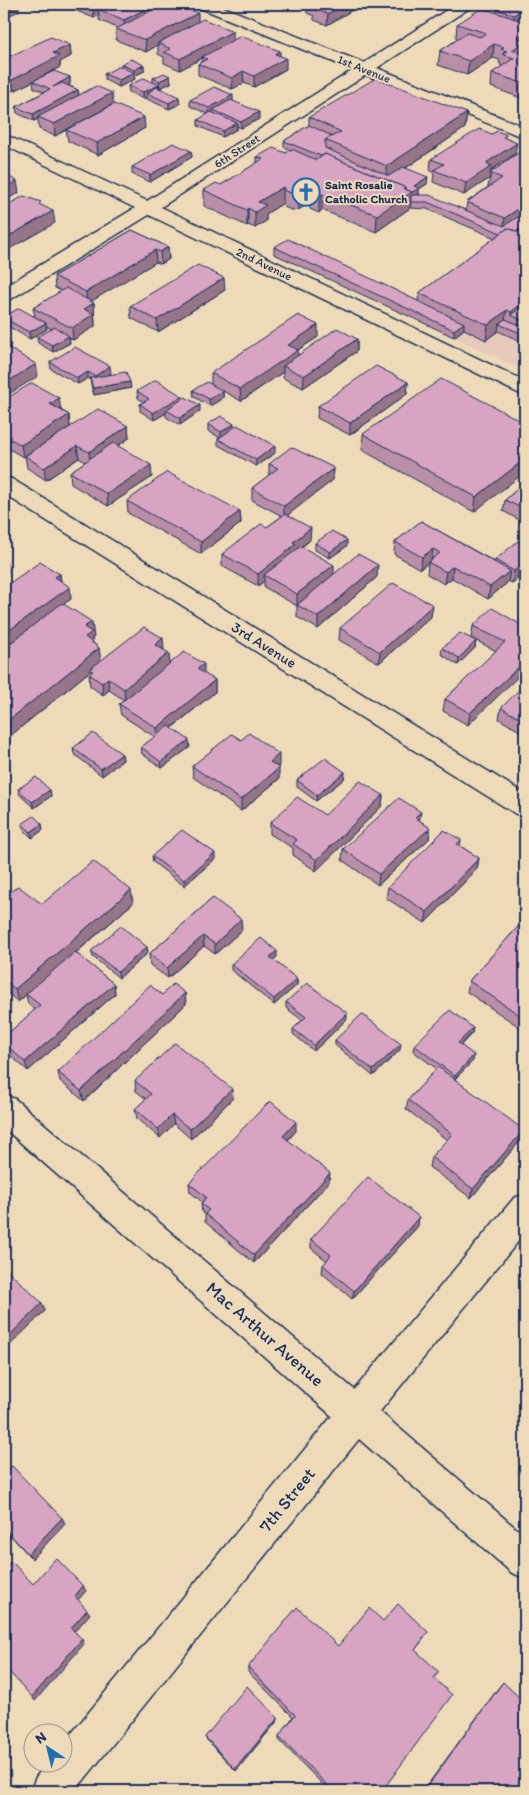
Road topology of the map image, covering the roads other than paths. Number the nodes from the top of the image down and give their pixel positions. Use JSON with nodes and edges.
{"nodes":[{"id":1,"x":203,"y":4,"type":"edge"},
{"id":2,"x":466,"y":4,"type":"edge"},
{"id":3,"x":366,"y":69,"type":"junction"},
{"id":4,"x":525,"y":133,"type":"edge"},
{"id":5,"x":4,"y":139,"type":"edge"},
{"id":6,"x":148,"y":208,"type":"junction"},
{"id":7,"x":4,"y":295,"type":"edge"},
{"id":8,"x":525,"y":389,"type":"edge"},
{"id":9,"x":4,"y":484,"type":"edge"},
{"id":10,"x":525,"y":807,"type":"edge"},
{"id":11,"x":4,"y":1109,"type":"edge"},
{"id":12,"x":525,"y":1209,"type":"edge"},
{"id":13,"x":357,"y":1413,"type":"junction"},
{"id":14,"x":525,"y":1560,"type":"edge"},
{"id":15,"x":50,"y":1791,"type":"edge"}],
"edges":[{"from":1,"to":3,"type":"street","name":"1st Avenue"},
{"from":2,"to":3,"type":"street","name":"6th Street"},
{"from":3,"to":4,"type":"street","name":"1st Avenue"},
{"from":3,"to":6,"type":"street","name":"6th Street"},
{"from":5,"to":6,"type":"street","name":"2nd Avenue"},
{"from":6,"to":7,"type":"street","name":"6th Street"},
{"from":6,"to":8,"type":"street","name":"2nd Avenue"},
{"from":9,"to":10,"type":"street","name":"3rd Avenue"},
{"from":11,"to":13,"type":"street","name":"Mac Arthur Avenue"},
{"from":12,"to":13,"type":"street","name":"7th Street"},
{"from":13,"to":14,"type":"street","name":"Mac Arthur Avenue"},
{"from":13,"to":15,"type":"street","name":"7th Street"}]}
